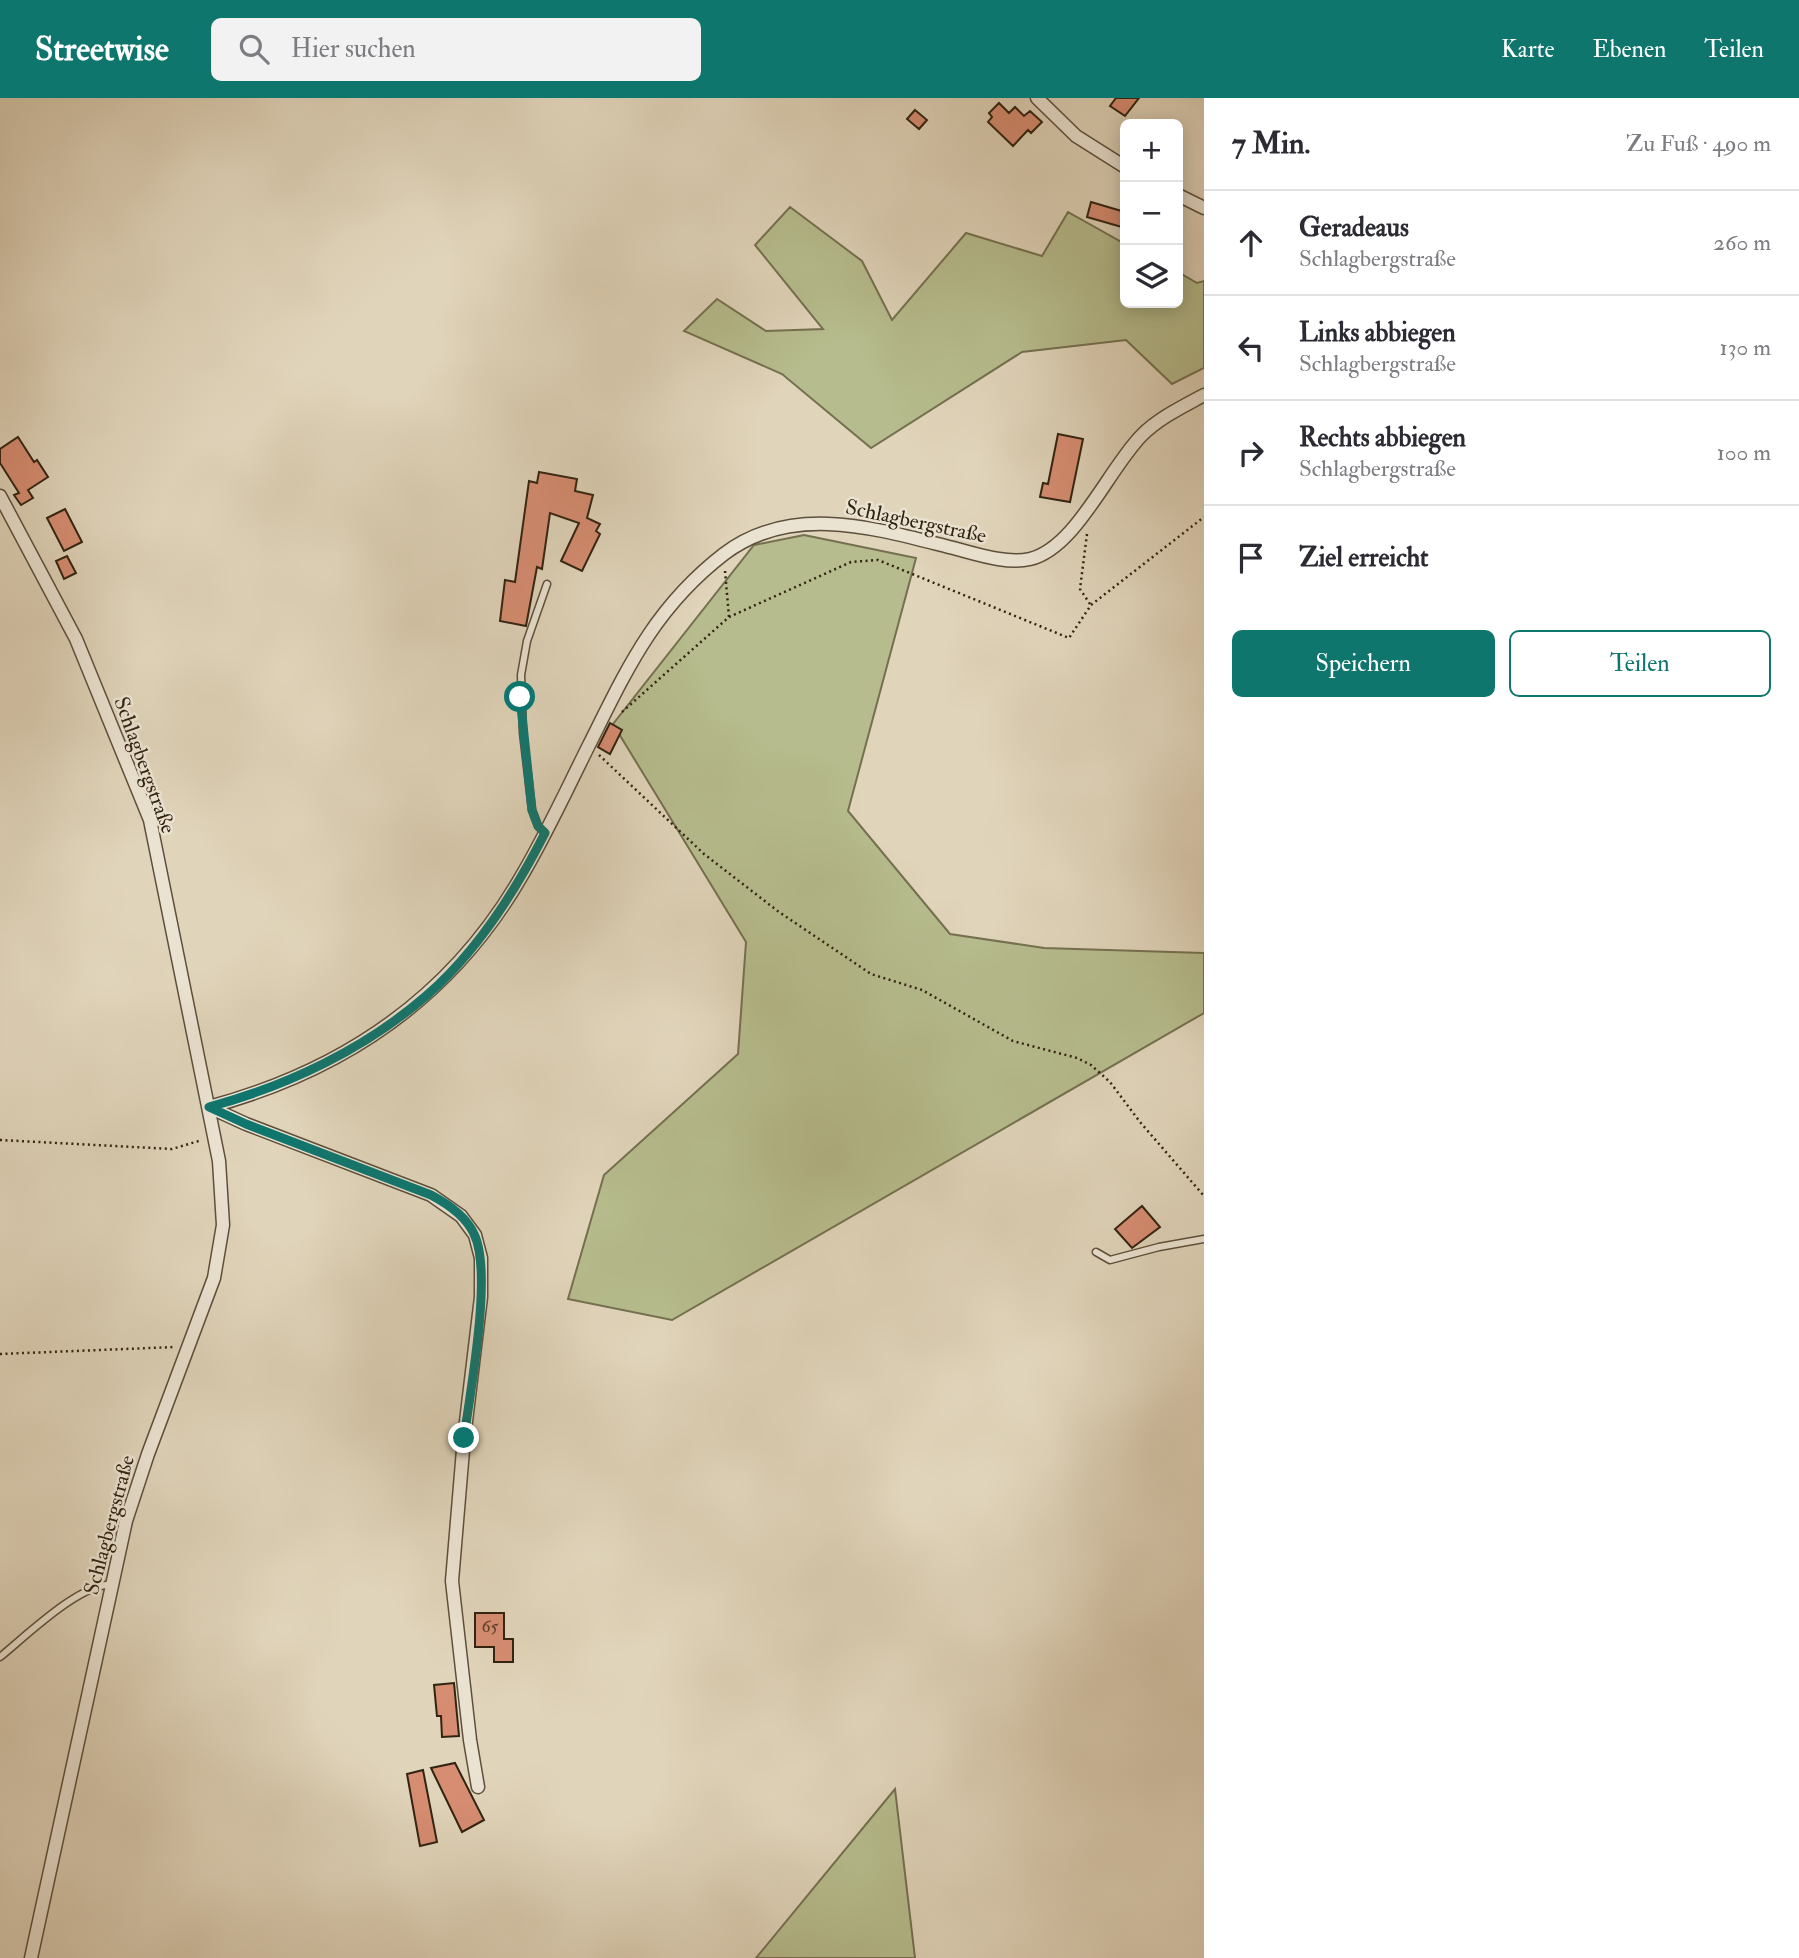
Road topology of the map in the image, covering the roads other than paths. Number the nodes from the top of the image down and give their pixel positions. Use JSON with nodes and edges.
{"nodes":[{"id":1,"x":1037,"y":98,"type":"edge"},
{"id":2,"x":1120,"y":164,"type":"edge"},
{"id":3,"x":1183,"y":198,"type":"edge"},
{"id":4,"x":1204,"y":208,"type":"edge"},
{"id":5,"x":1204,"y":395,"type":"edge"},
{"id":6,"x":0,"y":495,"type":"edge"},
{"id":7,"x":547,"y":584,"type":"dead end"},
{"id":8,"x":545,"y":833,"type":"junction"},
{"id":9,"x":209,"y":1107,"type":"junction"},
{"id":10,"x":1204,"y":1239,"type":"edge"},
{"id":11,"x":1096,"y":1252,"type":"dead end"},
{"id":12,"x":113,"y":1585,"type":"junction"},
{"id":13,"x":0,"y":1657,"type":"edge"},
{"id":14,"x":478,"y":1787,"type":"dead end"},
{"id":15,"x":31,"y":1958,"type":"edge"}],
"edges":[{"from":1,"to":2,"type":"street"},
{"from":3,"to":4,"type":"street"},
{"from":5,"to":8,"type":"street","name":"Schlagbergstraße"},
{"from":6,"to":9,"type":"street","name":"Schlagbergstraße"},
{"from":7,"to":8,"type":"lane"},
{"from":8,"to":9,"type":"street","name":"Schlagbergstraße"},
{"from":9,"to":12,"type":"street","name":"Schlagbergstraße"},
{"from":9,"to":14,"type":"street"},
{"from":10,"to":11,"type":"lane"},
{"from":12,"to":13,"type":"lane"},
{"from":12,"to":15,"type":"street","name":"Schlagbergstraße"}]}
